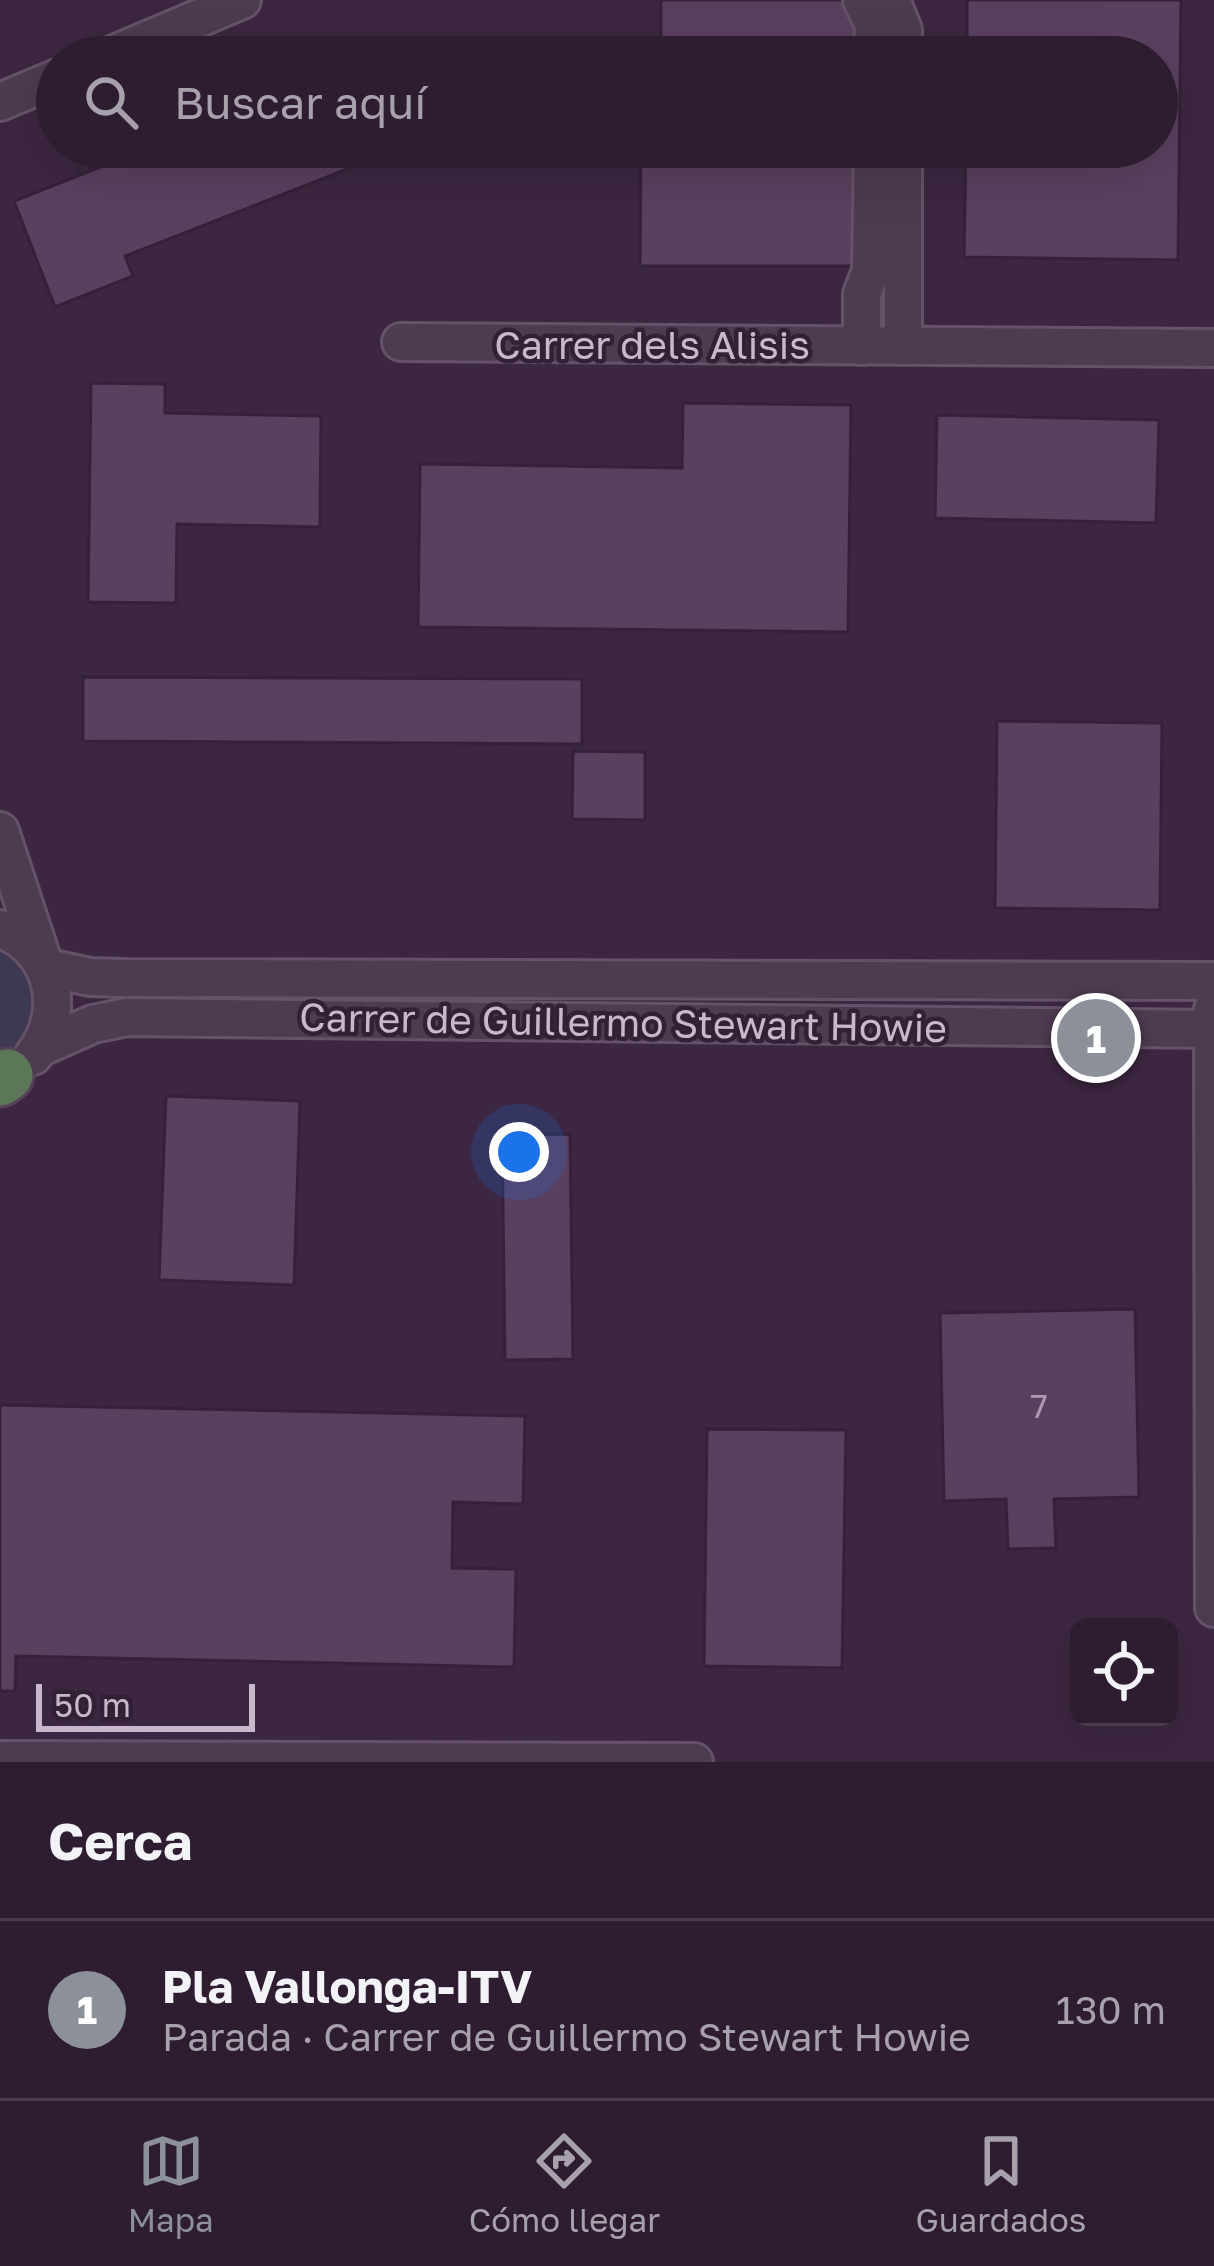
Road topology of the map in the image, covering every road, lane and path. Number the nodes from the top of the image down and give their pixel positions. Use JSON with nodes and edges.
{"nodes":[{"id":1,"x":242,"y":0,"type":"edge"},
{"id":2,"x":862,"y":0,"type":"edge"},
{"id":3,"x":891,"y":0,"type":"edge"},
{"id":4,"x":156,"y":36,"type":"edge"},
{"id":5,"x":874,"y":36,"type":"edge"},
{"id":6,"x":903,"y":36,"type":"edge"},
{"id":7,"x":36,"y":87,"type":"edge"},
{"id":8,"x":0,"y":102,"type":"edge"},
{"id":9,"x":872,"y":168,"type":"edge"},
{"id":10,"x":903,"y":168,"type":"edge"},
{"id":11,"x":401,"y":342,"type":"dead end"},
{"id":12,"x":862,"y":346,"type":"junction"},
{"id":13,"x":903,"y":346,"type":"junction"},
{"id":14,"x":1214,"y":348,"type":"edge"},
{"id":15,"x":2,"y":856,"type":"edge"},
{"id":16,"x":0,"y":929,"type":"edge"},
{"id":17,"x":44,"y":967,"type":"junction"},
{"id":18,"x":1214,"y":981,"type":"edge"},
{"id":19,"x":1214,"y":1029,"type":"edge"},
{"id":20,"x":11,"y":1070,"type":"edge"},
{"id":21,"x":1214,"y":1608,"type":"edge"},
{"id":22,"x":0,"y":1760,"type":"edge"},
{"id":23,"x":694,"y":1762,"type":"edge"}],
"edges":[{"from":1,"to":4,"type":"street"},
{"from":2,"to":5,"type":"street"},
{"from":3,"to":6,"type":"street"},
{"from":7,"to":8,"type":"street"},
{"from":9,"to":12,"type":"street"},
{"from":10,"to":13,"type":"street"},
{"from":11,"to":12,"type":"street","name":"Carrer dels Alisis"},
{"from":12,"to":13,"type":"street","name":"Carrer dels Alisis"},
{"from":13,"to":14,"type":"street","name":"Carrer dels Alisis"},
{"from":15,"to":17,"type":"street"},
{"from":16,"to":17,"type":"street"},
{"from":17,"to":18,"type":"street","name":"Carrer de Guillermo Stewart Howie"},
{"from":17,"to":20,"type":"street"},
{"from":18,"to":19,"type":"street"},
{"from":19,"to":20,"type":"street","name":"Carrer de Guillermo Stewart Howie"},
{"from":19,"to":21,"type":"street"},
{"from":22,"to":23,"type":"street"}]}
